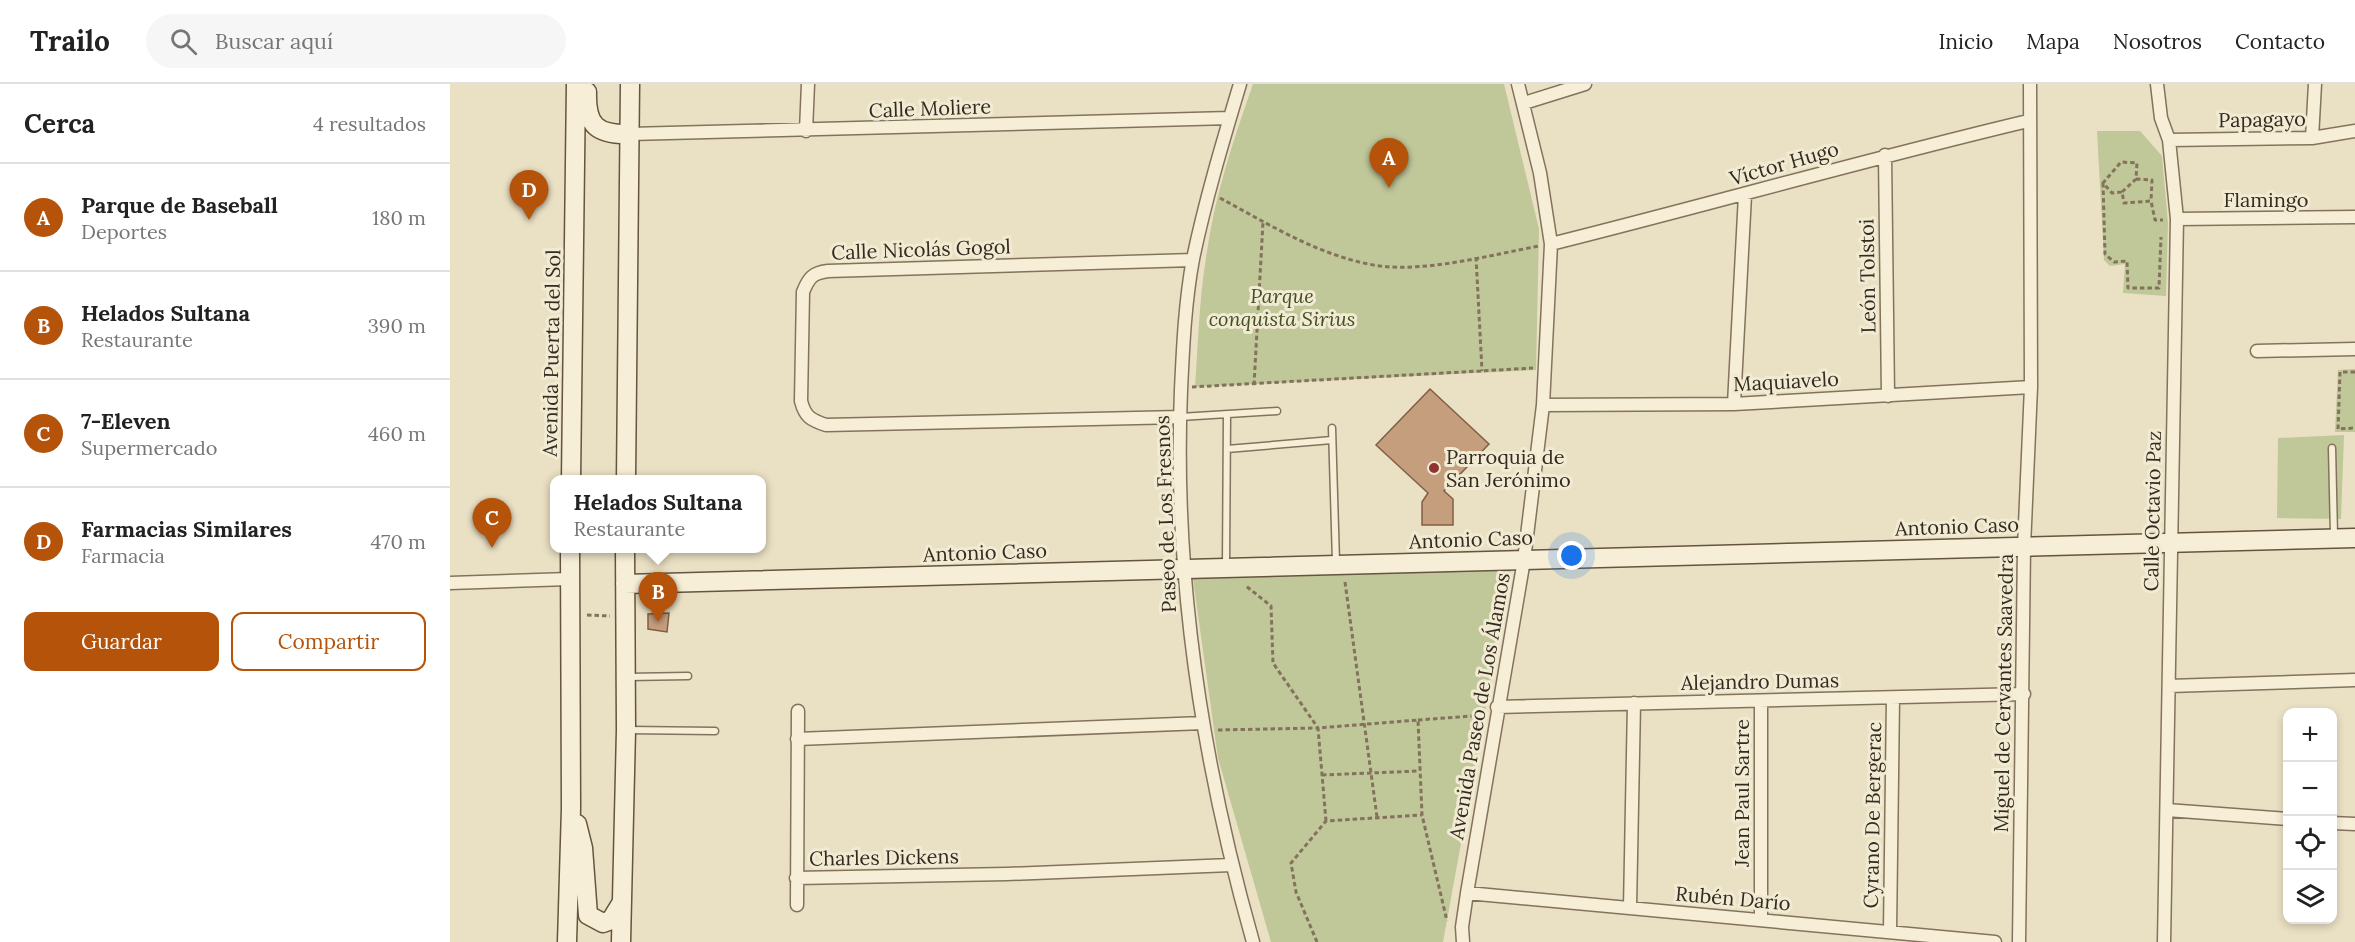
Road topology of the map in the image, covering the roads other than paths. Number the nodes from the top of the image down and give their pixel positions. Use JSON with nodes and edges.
{"nodes":[{"id":1,"x":576,"y":84,"type":"edge"},
{"id":2,"x":587,"y":84,"type":"edge"},
{"id":3,"x":630,"y":84,"type":"edge"},
{"id":4,"x":808,"y":84,"type":"edge"},
{"id":5,"x":1240,"y":84,"type":"edge"},
{"id":6,"x":1518,"y":84,"type":"edge"},
{"id":7,"x":1585,"y":84,"type":"edge"},
{"id":8,"x":2030,"y":84,"type":"edge"},
{"id":9,"x":2157,"y":84,"type":"edge"},
{"id":10,"x":2315,"y":84,"type":"edge"},
{"id":11,"x":1524,"y":104,"type":"junction"},
{"id":12,"x":1230,"y":118,"type":"junction"},
{"id":13,"x":2028,"y":121,"type":"junction"},
{"id":14,"x":806,"y":131,"type":"junction"},
{"id":15,"x":2355,"y":131,"type":"edge"},
{"id":16,"x":630,"y":134,"type":"junction"},
{"id":17,"x":2312,"y":138,"type":"junction"},
{"id":18,"x":2169,"y":140,"type":"junction"},
{"id":19,"x":1886,"y":155,"type":"junction"},
{"id":20,"x":1745,"y":195,"type":"junction"},
{"id":21,"x":2355,"y":218,"type":"edge"},
{"id":22,"x":2177,"y":219,"type":"junction"},
{"id":23,"x":1551,"y":244,"type":"junction"},
{"id":24,"x":1193,"y":260,"type":"junction"},
{"id":25,"x":2355,"y":349,"type":"edge"},
{"id":26,"x":2257,"y":351,"type":"dead end"},
{"id":27,"x":2031,"y":387,"type":"junction"},
{"id":28,"x":1888,"y":396,"type":"junction"},
{"id":29,"x":1734,"y":404,"type":"junction"},
{"id":30,"x":1543,"y":405,"type":"junction"},
{"id":31,"x":1277,"y":411,"type":"dead end"},
{"id":32,"x":1227,"y":415,"type":"junction"},
{"id":33,"x":1180,"y":417,"type":"junction"},
{"id":34,"x":1332,"y":428,"type":"dead end"},
{"id":35,"x":1332,"y":440,"type":"junction"},
{"id":36,"x":2332,"y":448,"type":"dead end"},
{"id":37,"x":1227,"y":449,"type":"junction"},
{"id":38,"x":571,"y":475,"type":"edge"},
{"id":39,"x":626,"y":475,"type":"edge"},
{"id":40,"x":2355,"y":538,"type":"edge"},
{"id":41,"x":2335,"y":539,"type":"junction"},
{"id":42,"x":2170,"y":543,"type":"junction"},
{"id":43,"x":2024,"y":547,"type":"junction"},
{"id":44,"x":570,"y":553,"type":"edge"},
{"id":45,"x":625,"y":553,"type":"edge"},
{"id":46,"x":1524,"y":560,"type":"junction"},
{"id":47,"x":1340,"y":565,"type":"junction"},
{"id":48,"x":1226,"y":568,"type":"junction"},
{"id":49,"x":1183,"y":569,"type":"junction"},
{"id":50,"x":569,"y":579,"type":"junction"},
{"id":51,"x":450,"y":583,"type":"edge"},
{"id":52,"x":625,"y":584,"type":"junction"},
{"id":53,"x":688,"y":676,"type":"dead end"},
{"id":54,"x":626,"y":677,"type":"junction"},
{"id":55,"x":2355,"y":680,"type":"edge"},
{"id":56,"x":2169,"y":686,"type":"junction"},
{"id":57,"x":2024,"y":694,"type":"junction"},
{"id":58,"x":1893,"y":698,"type":"junction"},
{"id":59,"x":1761,"y":701,"type":"junction"},
{"id":60,"x":1634,"y":704,"type":"junction"},
{"id":61,"x":1496,"y":710,"type":"junction"},
{"id":62,"x":798,"y":711,"type":"dead end"},
{"id":63,"x":1203,"y":723,"type":"junction"},
{"id":64,"x":626,"y":730,"type":"junction"},
{"id":65,"x":715,"y":731,"type":"dead end"},
{"id":66,"x":797,"y":739,"type":"junction"},
{"id":67,"x":571,"y":808,"type":"junction"},
{"id":68,"x":2167,"y":810,"type":"junction"},
{"id":69,"x":2283,"y":819,"type":"edge"},
{"id":70,"x":2337,"y":823,"type":"edge"},
{"id":71,"x":2355,"y":824,"type":"edge"},
{"id":72,"x":1231,"y":865,"type":"junction"},
{"id":73,"x":796,"y":878,"type":"junction"},
{"id":74,"x":1467,"y":893,"type":"junction"},
{"id":75,"x":623,"y":900,"type":"junction"},
{"id":76,"x":797,"y":905,"type":"dead end"},
{"id":77,"x":1630,"y":908,"type":"junction"},
{"id":78,"x":1761,"y":920,"type":"junction"},
{"id":79,"x":1890,"y":932,"type":"junction"},
{"id":80,"x":567,"y":942,"type":"edge"},
{"id":81,"x":621,"y":942,"type":"edge"},
{"id":82,"x":1253,"y":942,"type":"edge"},
{"id":83,"x":1463,"y":942,"type":"edge"},
{"id":84,"x":1995,"y":942,"type":"edge"},
{"id":85,"x":2019,"y":942,"type":"edge"},
{"id":86,"x":2164,"y":942,"type":"edge"}],
"edges":[{"from":1,"to":38,"type":"main road","name":"Avenida Puerta del Sol"},
{"from":2,"to":16,"type":"main road"},
{"from":3,"to":16,"type":"main road"},
{"from":4,"to":14,"type":"street"},
{"from":5,"to":12,"type":"street","name":"Paseo de Los Fresnos"},
{"from":6,"to":11,"type":"street","name":"Avenida Paseo de Los Álamos"},
{"from":7,"to":11,"type":"street"},
{"from":8,"to":13,"type":"street","name":"Miguel de Cervantes Saavedra"},
{"from":9,"to":18,"type":"street","name":"Calle Octavio Paz"},
{"from":10,"to":17,"type":"street"},
{"from":11,"to":23,"type":"street","name":"Avenida Paseo de Los Álamos"},
{"from":12,"to":14,"type":"street","name":"Calle Moliere"},
{"from":12,"to":24,"type":"street","name":"Paseo de Los Fresnos"},
{"from":13,"to":19,"type":"street","name":"Víctor Hugo"},
{"from":13,"to":27,"type":"street","name":"Miguel de Cervantes Saavedra"},
{"from":14,"to":16,"type":"street","name":"Calle Moliere"},
{"from":15,"to":17,"type":"street","name":"Papagayo"},
{"from":16,"to":39,"type":"main road"},
{"from":17,"to":18,"type":"street","name":"Papagayo"},
{"from":18,"to":22,"type":"street","name":"Calle Octavio Paz"},
{"from":19,"to":20,"type":"street","name":"Víctor Hugo"},
{"from":19,"to":28,"type":"street","name":"León Tolstoi"},
{"from":20,"to":23,"type":"street","name":"Víctor Hugo"},
{"from":20,"to":29,"type":"street"},
{"from":21,"to":22,"type":"street","name":"Flamingo"},
{"from":22,"to":42,"type":"street","name":"Calle Octavio Paz"},
{"from":23,"to":30,"type":"street","name":"Avenida Paseo de Los Álamos"},
{"from":24,"to":33,"type":"street","name":"Paseo de Los Fresnos"},
{"from":24,"to":33,"type":"street","name":"Calle Nicolás Gogol"},
{"from":25,"to":26,"type":"street"},
{"from":27,"to":28,"type":"street","name":"Maquiavelo"},
{"from":27,"to":43,"type":"street","name":"Miguel de Cervantes Saavedra"},
{"from":28,"to":29,"type":"street","name":"Maquiavelo"},
{"from":29,"to":30,"type":"street","name":"Maquiavelo"},
{"from":30,"to":46,"type":"street","name":"Avenida Paseo de Los Álamos"},
{"from":31,"to":32,"type":"lane"},
{"from":32,"to":33,"type":"lane"},
{"from":32,"to":37,"type":"lane"},
{"from":33,"to":49,"type":"street","name":"Paseo de Los Fresnos"},
{"from":34,"to":35,"type":"lane"},
{"from":35,"to":37,"type":"lane"},
{"from":35,"to":47,"type":"lane"},
{"from":36,"to":41,"type":"lane"},
{"from":37,"to":48,"type":"lane"},
{"from":40,"to":41,"type":"main road","name":"Antonio Caso"},
{"from":41,"to":42,"type":"main road","name":"Antonio Caso"},
{"from":42,"to":43,"type":"main road","name":"Antonio Caso"},
{"from":42,"to":56,"type":"street","name":"Calle Octavio Paz"},
{"from":43,"to":46,"type":"main road","name":"Antonio Caso"},
{"from":43,"to":57,"type":"street","name":"Miguel de Cervantes Saavedra"},
{"from":44,"to":50,"type":"main road"},
{"from":45,"to":52,"type":"main road"},
{"from":46,"to":47,"type":"main road","name":"Antonio Caso"},
{"from":46,"to":61,"type":"street","name":"Avenida Paseo de Los Álamos"},
{"from":47,"to":48,"type":"main road","name":"Antonio Caso"},
{"from":48,"to":49,"type":"main road","name":"Antonio Caso"},
{"from":49,"to":52,"type":"main road","name":"Antonio Caso"},
{"from":49,"to":63,"type":"street","name":"Paseo de Los Fresnos"},
{"from":50,"to":51,"type":"street"},
{"from":50,"to":67,"type":"main road"},
{"from":52,"to":54,"type":"main road"},
{"from":53,"to":54,"type":"lane"},
{"from":54,"to":64,"type":"main road"},
{"from":55,"to":56,"type":"street"},
{"from":56,"to":68,"type":"street","name":"Calle Octavio Paz"},
{"from":57,"to":58,"type":"street","name":"Alejandro Dumas"},
{"from":57,"to":85,"type":"street","name":"Miguel de Cervantes Saavedra"},
{"from":58,"to":59,"type":"street","name":"Alejandro Dumas"},
{"from":58,"to":79,"type":"street","name":"Cyrano De Bergerac"},
{"from":59,"to":60,"type":"street","name":"Alejandro Dumas"},
{"from":59,"to":78,"type":"street","name":"Jean Paul Sartre"},
{"from":60,"to":61,"type":"street","name":"Alejandro Dumas"},
{"from":60,"to":77,"type":"street"},
{"from":61,"to":74,"type":"street","name":"Avenida Paseo de Los Álamos"},
{"from":62,"to":66,"type":"street","name":"Charles Dickens"},
{"from":63,"to":66,"type":"street"},
{"from":63,"to":72,"type":"street","name":"Paseo de Los Fresnos"},
{"from":64,"to":65,"type":"lane"},
{"from":64,"to":75,"type":"main road"},
{"from":66,"to":73,"type":"street","name":"Charles Dickens"},
{"from":67,"to":75,"type":"main road"},
{"from":67,"to":80,"type":"main road"},
{"from":68,"to":69,"type":"street"},
{"from":68,"to":86,"type":"street","name":"Calle Octavio Paz"},
{"from":70,"to":71,"type":"street"},
{"from":72,"to":73,"type":"street","name":"Charles Dickens"},
{"from":72,"to":82,"type":"street","name":"Paseo de Los Fresnos"},
{"from":73,"to":76,"type":"street"},
{"from":74,"to":77,"type":"street","name":"Rubén Darío"},
{"from":74,"to":83,"type":"street","name":"Avenida Paseo de Los Álamos"},
{"from":75,"to":81,"type":"main road"},
{"from":77,"to":78,"type":"street","name":"Rubén Darío"},
{"from":78,"to":79,"type":"street","name":"Rubén Darío"},
{"from":79,"to":84,"type":"street","name":"Rubén Darío"}]}
